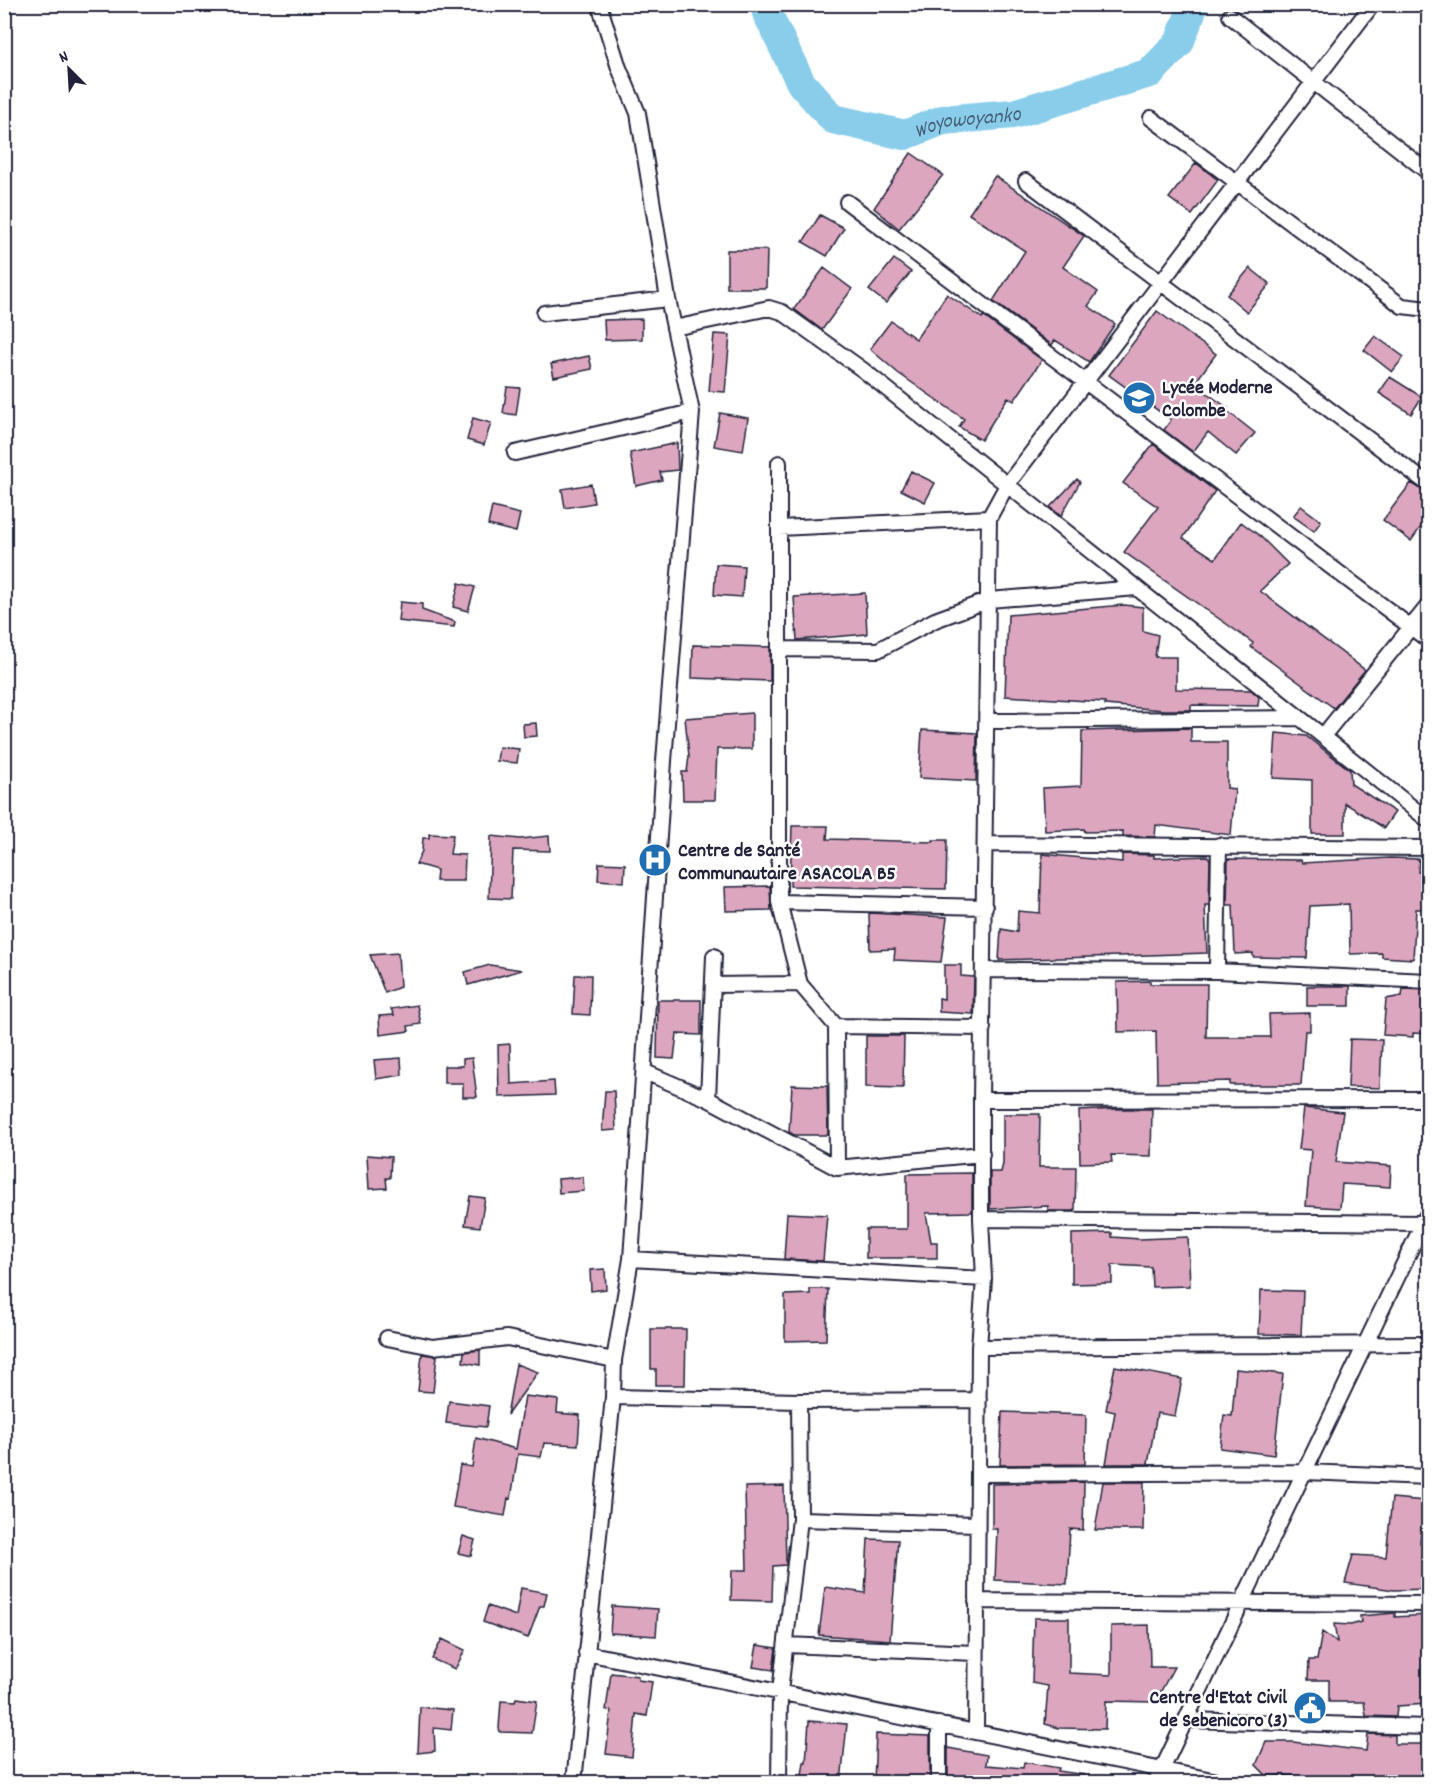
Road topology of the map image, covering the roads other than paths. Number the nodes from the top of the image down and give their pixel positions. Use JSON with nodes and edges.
{"nodes":[{"id":1,"x":599,"y":4,"type":"edge"},
{"id":2,"x":1372,"y":5,"type":"edge"},
{"id":3,"x":1230,"y":16,"type":"dead end"},
{"id":4,"x":1314,"y":82,"type":"junction"},
{"id":5,"x":1151,"y":118,"type":"dead end"},
{"id":6,"x":1428,"y":172,"type":"edge"},
{"id":7,"x":1026,"y":181,"type":"dead end"},
{"id":8,"x":1237,"y":182,"type":"junction"},
{"id":9,"x":847,"y":202,"type":"dead end"},
{"id":10,"x":1161,"y":283,"type":"junction"},
{"id":11,"x":668,"y":299,"type":"junction"},
{"id":12,"x":1428,"y":309,"type":"edge"},
{"id":13,"x":544,"y":313,"type":"dead end"},
{"id":14,"x":674,"y":328,"type":"junction"},
{"id":15,"x":1085,"y":382,"type":"junction"},
{"id":16,"x":692,"y":412,"type":"junction"},
{"id":17,"x":515,"y":453,"type":"dead end"},
{"id":18,"x":779,"y":463,"type":"dead end"},
{"id":19,"x":1428,"y":484,"type":"edge"},
{"id":20,"x":1007,"y":485,"type":"junction"},
{"id":21,"x":989,"y":518,"type":"junction"},
{"id":22,"x":779,"y":528,"type":"junction"},
{"id":23,"x":1137,"y":588,"type":"junction"},
{"id":24,"x":988,"y":600,"type":"junction"},
{"id":25,"x":1428,"y":606,"type":"edge"},
{"id":26,"x":1410,"y":628,"type":"junction"},
{"id":27,"x":1428,"y":640,"type":"edge"},
{"id":28,"x":779,"y":649,"type":"junction"},
{"id":29,"x":1300,"y":718,"type":"junction"},
{"id":30,"x":988,"y":721,"type":"junction"},
{"id":31,"x":1323,"y":736,"type":"junction"},
{"id":32,"x":1428,"y":820,"type":"edge"},
{"id":33,"x":985,"y":844,"type":"junction"},
{"id":34,"x":1219,"y":845,"type":"junction"},
{"id":35,"x":1428,"y":848,"type":"edge"},
{"id":36,"x":779,"y":902,"type":"junction"},
{"id":37,"x":985,"y":907,"type":"junction"},
{"id":38,"x":714,"y":956,"type":"dead end"},
{"id":39,"x":984,"y":970,"type":"junction"},
{"id":40,"x":1217,"y":971,"type":"junction"},
{"id":41,"x":1428,"y":981,"type":"edge"},
{"id":42,"x":800,"y":984,"type":"junction"},
{"id":43,"x":714,"y":986,"type":"junction"},
{"id":44,"x":837,"y":1026,"type":"junction"},
{"id":45,"x":983,"y":1028,"type":"junction"},
{"id":46,"x":645,"y":1072,"type":"junction"},
{"id":47,"x":708,"y":1099,"type":"junction"},
{"id":48,"x":1428,"y":1099,"type":"edge"},
{"id":49,"x":981,"y":1100,"type":"junction"},
{"id":50,"x":981,"y":1154,"type":"junction"},
{"id":51,"x":837,"y":1168,"type":"junction"},
{"id":52,"x":1426,"y":1218,"type":"edge"},
{"id":53,"x":981,"y":1219,"type":"junction"},
{"id":54,"x":631,"y":1259,"type":"junction"},
{"id":55,"x":984,"y":1279,"type":"junction"},
{"id":56,"x":387,"y":1338,"type":"dead end"},
{"id":57,"x":1366,"y":1344,"type":"junction"},
{"id":58,"x":1428,"y":1344,"type":"edge"},
{"id":59,"x":979,"y":1347,"type":"junction"},
{"id":60,"x":614,"y":1360,"type":"junction"},
{"id":61,"x":613,"y":1397,"type":"junction"},
{"id":62,"x":979,"y":1400,"type":"junction"},
{"id":63,"x":799,"y":1401,"type":"junction"},
{"id":64,"x":1305,"y":1472,"type":"junction"},
{"id":65,"x":978,"y":1474,"type":"junction"},
{"id":66,"x":1428,"y":1476,"type":"edge"},
{"id":67,"x":800,"y":1519,"type":"junction"},
{"id":68,"x":977,"y":1524,"type":"junction"},
{"id":69,"x":976,"y":1601,"type":"junction"},
{"id":70,"x":1243,"y":1603,"type":"junction"},
{"id":71,"x":1428,"y":1604,"type":"edge"},
{"id":72,"x":787,"y":1645,"type":"junction"},
{"id":73,"x":586,"y":1653,"type":"junction"},
{"id":74,"x":975,"y":1653,"type":"junction"},
{"id":75,"x":780,"y":1692,"type":"junction"},
{"id":76,"x":1188,"y":1720,"type":"junction"},
{"id":77,"x":939,"y":1724,"type":"junction"},
{"id":78,"x":1428,"y":1727,"type":"edge"},
{"id":79,"x":976,"y":1732,"type":"junction"},
{"id":80,"x":1159,"y":1776,"type":"edge"},
{"id":81,"x":574,"y":1782,"type":"edge"},
{"id":82,"x":779,"y":1782,"type":"edge"},
{"id":83,"x":939,"y":1782,"type":"edge"},
{"id":84,"x":1222,"y":1782,"type":"edge"}],
"edges":[{"from":1,"to":11,"type":"street"},
{"from":2,"to":4,"type":"street"},
{"from":3,"to":4,"type":"street"},
{"from":4,"to":6,"type":"street"},
{"from":4,"to":8,"type":"street"},
{"from":5,"to":8,"type":"street"},
{"from":7,"to":10,"type":"street"},
{"from":8,"to":10,"type":"street"},
{"from":8,"to":12,"type":"street"},
{"from":9,"to":15,"type":"street"},
{"from":10,"to":15,"type":"street"},
{"from":10,"to":19,"type":"street"},
{"from":11,"to":13,"type":"street"},
{"from":11,"to":14,"type":"street"},
{"from":14,"to":16,"type":"street"},
{"from":14,"to":20,"type":"street"},
{"from":15,"to":20,"type":"street"},
{"from":15,"to":26,"type":"street"},
{"from":16,"to":17,"type":"street"},
{"from":16,"to":46,"type":"street"},
{"from":18,"to":22,"type":"street"},
{"from":20,"to":21,"type":"street"},
{"from":20,"to":23,"type":"street"},
{"from":21,"to":22,"type":"street"},
{"from":21,"to":24,"type":"street"},
{"from":22,"to":28,"type":"street"},
{"from":23,"to":24,"type":"street"},
{"from":23,"to":29,"type":"street"},
{"from":24,"to":28,"type":"street"},
{"from":24,"to":30,"type":"street"},
{"from":25,"to":26,"type":"street"},
{"from":26,"to":27,"type":"street"},
{"from":26,"to":31,"type":"street"},
{"from":28,"to":36,"type":"street"},
{"from":29,"to":30,"type":"street"},
{"from":29,"to":31,"type":"street"},
{"from":30,"to":33,"type":"street"},
{"from":31,"to":32,"type":"street"},
{"from":33,"to":34,"type":"street"},
{"from":33,"to":37,"type":"street"},
{"from":34,"to":35,"type":"street"},
{"from":34,"to":40,"type":"street"},
{"from":36,"to":37,"type":"street"},
{"from":36,"to":42,"type":"street"},
{"from":37,"to":39,"type":"street"},
{"from":38,"to":43,"type":"street"},
{"from":39,"to":40,"type":"street"},
{"from":39,"to":45,"type":"street"},
{"from":40,"to":41,"type":"street"},
{"from":42,"to":43,"type":"street"},
{"from":42,"to":44,"type":"street"},
{"from":43,"to":47,"type":"street"},
{"from":44,"to":45,"type":"street"},
{"from":44,"to":51,"type":"street"},
{"from":45,"to":49,"type":"street"},
{"from":46,"to":47,"type":"street"},
{"from":46,"to":54,"type":"street"},
{"from":47,"to":51,"type":"street"},
{"from":48,"to":49,"type":"street"},
{"from":49,"to":50,"type":"street"},
{"from":50,"to":51,"type":"street"},
{"from":50,"to":53,"type":"street"},
{"from":52,"to":53,"type":"street"},
{"from":52,"to":57,"type":"street"},
{"from":53,"to":55,"type":"street"},
{"from":54,"to":55,"type":"street"},
{"from":54,"to":60,"type":"street"},
{"from":55,"to":59,"type":"street"},
{"from":56,"to":60,"type":"street"},
{"from":57,"to":58,"type":"street"},
{"from":57,"to":59,"type":"street"},
{"from":57,"to":64,"type":"street"},
{"from":59,"to":62,"type":"street"},
{"from":60,"to":61,"type":"street"},
{"from":61,"to":63,"type":"street"},
{"from":61,"to":73,"type":"street"},
{"from":62,"to":63,"type":"street"},
{"from":62,"to":65,"type":"street"},
{"from":63,"to":67,"type":"street"},
{"from":64,"to":65,"type":"street"},
{"from":64,"to":66,"type":"street"},
{"from":64,"to":70,"type":"street"},
{"from":65,"to":68,"type":"street"},
{"from":67,"to":68,"type":"street"},
{"from":67,"to":72,"type":"street"},
{"from":68,"to":69,"type":"street"},
{"from":69,"to":70,"type":"street"},
{"from":69,"to":74,"type":"street"},
{"from":70,"to":71,"type":"street"},
{"from":70,"to":76,"type":"street"},
{"from":72,"to":74,"type":"street"},
{"from":72,"to":75,"type":"street"},
{"from":73,"to":75,"type":"street"},
{"from":73,"to":81,"type":"street"},
{"from":74,"to":79,"type":"street"},
{"from":75,"to":77,"type":"street"},
{"from":75,"to":82,"type":"street"},
{"from":76,"to":78,"type":"street"},
{"from":76,"to":80,"type":"street"},
{"from":77,"to":79,"type":"street"},
{"from":77,"to":83,"type":"street"},
{"from":79,"to":80,"type":"street"},
{"from":80,"to":84,"type":"street"}]}
